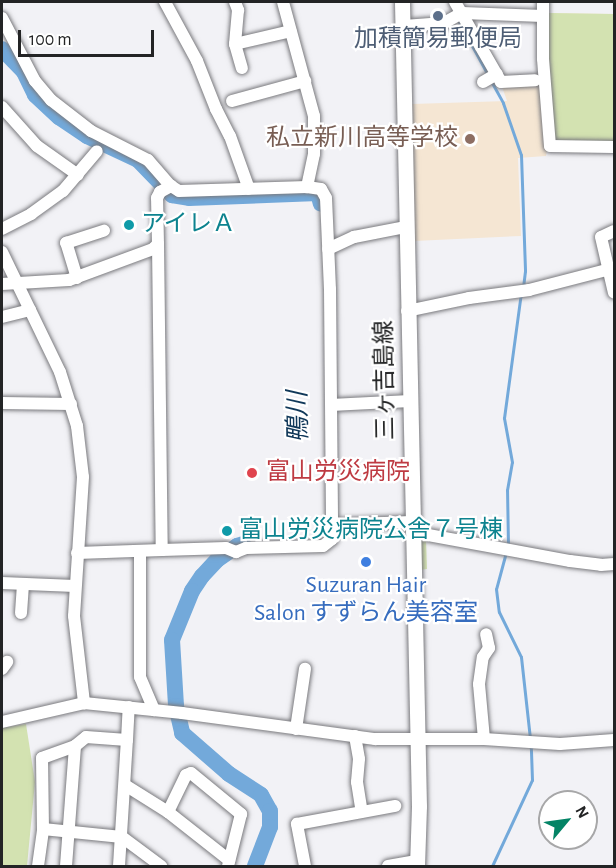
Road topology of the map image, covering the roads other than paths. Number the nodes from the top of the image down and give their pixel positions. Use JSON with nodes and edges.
{"nodes":[{"id":1,"x":165,"y":2,"type":"edge"},
{"id":2,"x":235,"y":2,"type":"edge"},
{"id":3,"x":284,"y":2,"type":"edge"},
{"id":4,"x":402,"y":2,"type":"edge"},
{"id":5,"x":543,"y":2,"type":"edge"},
{"id":6,"x":456,"y":11,"type":"edge"},
{"id":7,"x":543,"y":16,"type":"junction"},
{"id":8,"x":2,"y":18,"type":"edge"},
{"id":9,"x":404,"y":26,"type":"junction"},
{"id":10,"x":291,"y":31,"type":"junction"},
{"id":11,"x":235,"y":44,"type":"junction"},
{"id":12,"x":242,"y":68,"type":"dead end"},
{"id":13,"x":497,"y":74,"type":"junction"},
{"id":14,"x":535,"y":80,"type":"dead end"},
{"id":15,"x":305,"y":81,"type":"junction"},
{"id":16,"x":483,"y":82,"type":"dead end"},
{"id":17,"x":232,"y":101,"type":"dead end"},
{"id":18,"x":2,"y":107,"type":"edge"},
{"id":19,"x":615,"y":147,"type":"edge"},
{"id":20,"x":97,"y":151,"type":"dead end"},
{"id":21,"x":78,"y":175,"type":"junction"},
{"id":22,"x":171,"y":186,"type":"junction"},
{"id":23,"x":307,"y":187,"type":"junction"},
{"id":24,"x":249,"y":189,"type":"junction"},
{"id":25,"x":406,"y":226,"type":"junction"},
{"id":26,"x":2,"y":229,"type":"edge"},
{"id":27,"x":104,"y":231,"type":"dead end"},
{"id":28,"x":615,"y":231,"type":"edge"},
{"id":29,"x":158,"y":244,"type":"junction"},
{"id":30,"x":328,"y":249,"type":"junction"},
{"id":31,"x":2,"y":252,"type":"edge"},
{"id":32,"x":612,"y":269,"type":"edge"},
{"id":33,"x":77,"y":278,"type":"junction"},
{"id":34,"x":2,"y":284,"type":"edge"},
{"id":35,"x":19,"y":284,"type":"junction"},
{"id":36,"x":615,"y":293,"type":"edge"},
{"id":37,"x":30,"y":310,"type":"junction"},
{"id":38,"x":407,"y":311,"type":"junction"},
{"id":39,"x":2,"y":317,"type":"edge"},
{"id":40,"x":409,"y":401,"type":"junction"},
{"id":41,"x":2,"y":403,"type":"edge"},
{"id":42,"x":70,"y":404,"type":"junction"},
{"id":43,"x":332,"y":405,"type":"junction"},
{"id":44,"x":332,"y":525,"type":"junction"},
{"id":45,"x":412,"y":527,"type":"junction"},
{"id":46,"x":162,"y":550,"type":"junction"},
{"id":47,"x":140,"y":551,"type":"junction"},
{"id":48,"x":77,"y":553,"type":"junction"},
{"id":49,"x":615,"y":564,"type":"edge"},
{"id":50,"x":2,"y":583,"type":"edge"},
{"id":51,"x":23,"y":584,"type":"junction"},
{"id":52,"x":75,"y":586,"type":"junction"},
{"id":53,"x":21,"y":613,"type":"dead end"},
{"id":54,"x":486,"y":634,"type":"dead end"},
{"id":55,"x":305,"y":669,"type":"dead end"},
{"id":56,"x":84,"y":703,"type":"junction"},
{"id":57,"x":129,"y":707,"type":"junction"},
{"id":58,"x":153,"y":710,"type":"junction"},
{"id":59,"x":2,"y":722,"type":"edge"},
{"id":60,"x":296,"y":729,"type":"junction"},
{"id":61,"x":355,"y":736,"type":"junction"},
{"id":62,"x":417,"y":738,"type":"junction"},
{"id":63,"x":484,"y":739,"type":"junction"},
{"id":64,"x":127,"y":740,"type":"junction"},
{"id":65,"x":615,"y":740,"type":"edge"},
{"id":66,"x":75,"y":746,"type":"junction"},
{"id":67,"x":125,"y":785,"type":"junction"},
{"id":68,"x":395,"y":806,"type":"dead end"},
{"id":69,"x":168,"y":812,"type":"junction"},
{"id":70,"x":362,"y":812,"type":"junction"},
{"id":71,"x":43,"y":829,"type":"junction"},
{"id":72,"x":69,"y":831,"type":"junction"},
{"id":73,"x":122,"y":837,"type":"junction"},
{"id":74,"x":229,"y":863,"type":"edge"},
{"id":75,"x":417,"y":864,"type":"edge"},
{"id":76,"x":38,"y":867,"type":"edge"},
{"id":77,"x":66,"y":867,"type":"edge"},
{"id":78,"x":119,"y":867,"type":"edge"},
{"id":79,"x":161,"y":867,"type":"edge"},
{"id":80,"x":305,"y":867,"type":"edge"},
{"id":81,"x":388,"y":867,"type":"edge"}],
"edges":[{"from":1,"to":24,"type":"street"},
{"from":2,"to":11,"type":"street"},
{"from":3,"to":10,"type":"street"},
{"from":4,"to":9,"type":"main road","name":"三ヶ吉島線"},
{"from":5,"to":7,"type":"street"},
{"from":6,"to":7,"type":"street"},
{"from":6,"to":9,"type":"street"},
{"from":6,"to":13,"type":"street"},
{"from":7,"to":19,"type":"street"},
{"from":8,"to":22,"type":"street"},
{"from":9,"to":25,"type":"main road","name":"三ヶ吉島線"},
{"from":10,"to":11,"type":"street"},
{"from":10,"to":15,"type":"street"},
{"from":11,"to":12,"type":"street"},
{"from":13,"to":14,"type":"street"},
{"from":13,"to":16,"type":"street"},
{"from":15,"to":17,"type":"street"},
{"from":15,"to":23,"type":"street"},
{"from":18,"to":21,"type":"street"},
{"from":20,"to":21,"type":"street"},
{"from":21,"to":26,"type":"street"},
{"from":22,"to":24,"type":"street"},
{"from":22,"to":29,"type":"street"},
{"from":23,"to":24,"type":"street"},
{"from":23,"to":30,"type":"street"},
{"from":25,"to":30,"type":"street"},
{"from":25,"to":38,"type":"main road","name":"三ヶ吉島線"},
{"from":27,"to":33,"type":"street"},
{"from":28,"to":32,"type":"street"},
{"from":29,"to":33,"type":"street"},
{"from":29,"to":46,"type":"street"},
{"from":30,"to":43,"type":"street"},
{"from":31,"to":35,"type":"street"},
{"from":32,"to":36,"type":"street"},
{"from":32,"to":38,"type":"street"},
{"from":33,"to":35,"type":"street"},
{"from":34,"to":35,"type":"street"},
{"from":35,"to":37,"type":"street"},
{"from":37,"to":39,"type":"street"},
{"from":37,"to":42,"type":"street"},
{"from":38,"to":40,"type":"main road","name":"三ヶ吉島線"},
{"from":40,"to":43,"type":"street"},
{"from":40,"to":45,"type":"main road","name":"三ヶ吉島線"},
{"from":41,"to":42,"type":"street"},
{"from":42,"to":48,"type":"street"},
{"from":43,"to":44,"type":"street"},
{"from":44,"to":45,"type":"street"},
{"from":44,"to":46,"type":"street"},
{"from":45,"to":49,"type":"street"},
{"from":45,"to":62,"type":"main road","name":"三ヶ吉島線"},
{"from":46,"to":47,"type":"street"},
{"from":47,"to":48,"type":"street"},
{"from":47,"to":58,"type":"street"},
{"from":48,"to":52,"type":"street"},
{"from":50,"to":51,"type":"street"},
{"from":51,"to":52,"type":"street"},
{"from":51,"to":53,"type":"street"},
{"from":52,"to":56,"type":"street"},
{"from":54,"to":63,"type":"street"},
{"from":55,"to":60,"type":"street"},
{"from":56,"to":57,"type":"street"},
{"from":56,"to":59,"type":"street"},
{"from":57,"to":58,"type":"street"},
{"from":57,"to":64,"type":"street"},
{"from":58,"to":60,"type":"street"},
{"from":60,"to":61,"type":"street"},
{"from":61,"to":62,"type":"street"},
{"from":61,"to":70,"type":"street"},
{"from":62,"to":63,"type":"street"},
{"from":62,"to":75,"type":"main road","name":"三ヶ吉島線"},
{"from":63,"to":65,"type":"street"},
{"from":64,"to":66,"type":"street"},
{"from":64,"to":67,"type":"street"},
{"from":66,"to":71,"type":"street"},
{"from":66,"to":72,"type":"street"},
{"from":67,"to":69,"type":"street"},
{"from":67,"to":73,"type":"street"},
{"from":68,"to":70,"type":"street"},
{"from":69,"to":74,"type":"street"},
{"from":69,"to":74,"type":"street"},
{"from":70,"to":80,"type":"street"},
{"from":71,"to":72,"type":"street"},
{"from":71,"to":76,"type":"street"},
{"from":72,"to":73,"type":"street"},
{"from":72,"to":77,"type":"street"},
{"from":73,"to":78,"type":"street"},
{"from":73,"to":79,"type":"street"},
{"from":75,"to":81,"type":"street"}]}
